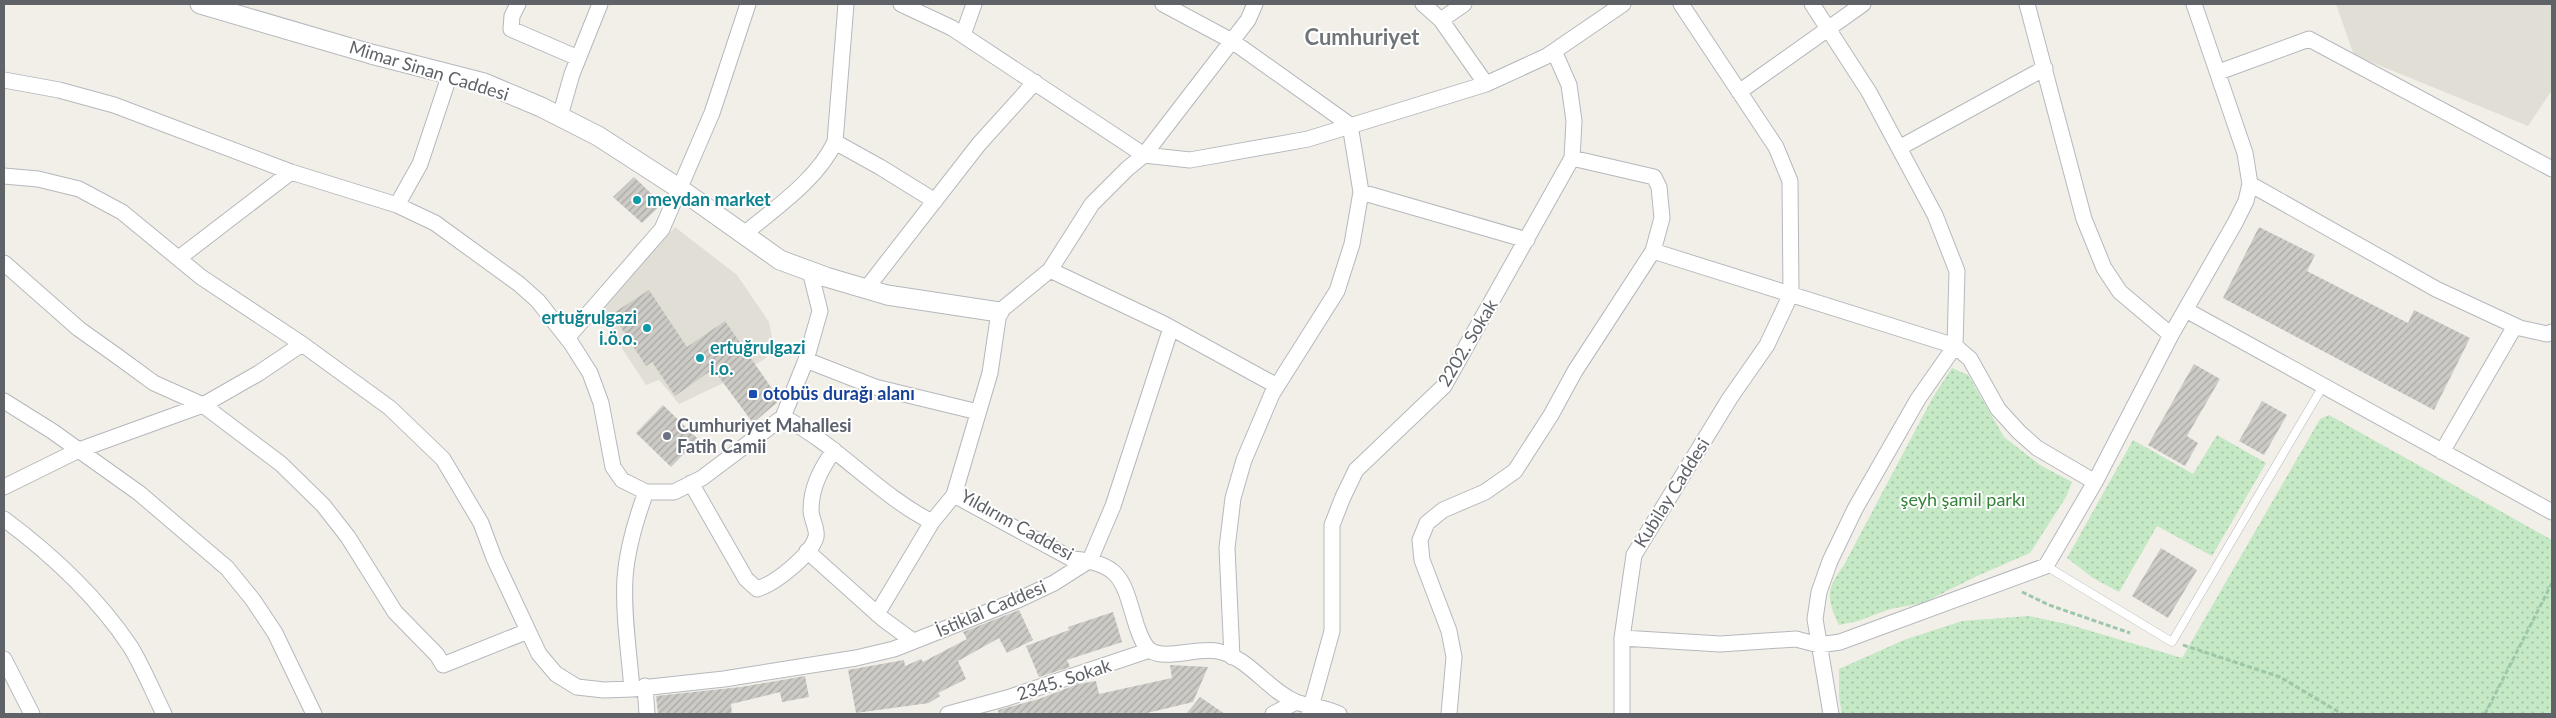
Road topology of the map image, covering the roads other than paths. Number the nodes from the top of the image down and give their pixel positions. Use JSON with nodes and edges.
{"nodes":[{"id":1,"x":200,"y":4,"type":"edge"},
{"id":2,"x":518,"y":4,"type":"edge"},
{"id":3,"x":600,"y":4,"type":"edge"},
{"id":4,"x":748,"y":4,"type":"edge"},
{"id":5,"x":846,"y":4,"type":"edge"},
{"id":6,"x":902,"y":4,"type":"edge"},
{"id":7,"x":974,"y":4,"type":"edge"},
{"id":8,"x":1163,"y":4,"type":"edge"},
{"id":9,"x":1255,"y":4,"type":"edge"},
{"id":10,"x":1423,"y":4,"type":"edge"},
{"id":11,"x":1464,"y":4,"type":"edge"},
{"id":12,"x":1623,"y":4,"type":"edge"},
{"id":13,"x":1681,"y":4,"type":"edge"},
{"id":14,"x":1812,"y":4,"type":"edge"},
{"id":15,"x":1864,"y":4,"type":"edge"},
{"id":16,"x":2027,"y":4,"type":"edge"},
{"id":17,"x":2194,"y":4,"type":"edge"},
{"id":18,"x":224,"y":7,"type":"edge"},
{"id":19,"x":1441,"y":20,"type":"junction"},
{"id":20,"x":1828,"y":30,"type":"junction"},
{"id":21,"x":963,"y":35,"type":"junction"},
{"id":22,"x":1232,"y":41,"type":"junction"},
{"id":23,"x":1554,"y":51,"type":"junction"},
{"id":24,"x":578,"y":58,"type":"junction"},
{"id":25,"x":2045,"y":68,"type":"junction"},
{"id":26,"x":2219,"y":72,"type":"junction"},
{"id":27,"x":450,"y":74,"type":"junction"},
{"id":28,"x":4,"y":80,"type":"edge"},
{"id":29,"x":1035,"y":82,"type":"junction"},
{"id":30,"x":1486,"y":84,"type":"junction"},
{"id":31,"x":1739,"y":92,"type":"junction"},
{"id":32,"x":560,"y":116,"type":"junction"},
{"id":33,"x":1350,"y":125,"type":"junction"},
{"id":34,"x":835,"y":142,"type":"junction"},
{"id":35,"x":1899,"y":148,"type":"junction"},
{"id":36,"x":1144,"y":156,"type":"junction"},
{"id":37,"x":1572,"y":158,"type":"junction"},
{"id":38,"x":2552,"y":169,"type":"edge"},
{"id":39,"x":291,"y":172,"type":"junction"},
{"id":40,"x":4,"y":176,"type":"edge"},
{"id":41,"x":2250,"y":184,"type":"junction"},
{"id":42,"x":680,"y":188,"type":"junction"},
{"id":43,"x":1361,"y":192,"type":"junction"},
{"id":44,"x":935,"y":201,"type":"junction"},
{"id":45,"x":397,"y":205,"type":"junction"},
{"id":46,"x":743,"y":235,"type":"junction"},
{"id":47,"x":1527,"y":240,"type":"junction"},
{"id":48,"x":1653,"y":251,"type":"junction"},
{"id":49,"x":179,"y":258,"type":"junction"},
{"id":50,"x":4,"y":263,"type":"edge"},
{"id":51,"x":1050,"y":270,"type":"junction"},
{"id":52,"x":810,"y":271,"type":"junction"},
{"id":53,"x":866,"y":289,"type":"junction"},
{"id":54,"x":1791,"y":294,"type":"junction"},
{"id":55,"x":2186,"y":310,"type":"junction"},
{"id":56,"x":999,"y":312,"type":"junction"},
{"id":57,"x":2515,"y":326,"type":"junction"},
{"id":58,"x":1171,"y":328,"type":"junction"},
{"id":59,"x":2552,"y":332,"type":"edge"},
{"id":60,"x":2171,"y":335,"type":"junction"},
{"id":61,"x":567,"y":338,"type":"junction"},
{"id":62,"x":302,"y":344,"type":"junction"},
{"id":63,"x":1955,"y":346,"type":"junction"},
{"id":64,"x":806,"y":360,"type":"junction"},
{"id":65,"x":1277,"y":386,"type":"junction"},
{"id":66,"x":2323,"y":386,"type":"junction"},
{"id":67,"x":4,"y":401,"type":"edge"},
{"id":68,"x":203,"y":405,"type":"junction"},
{"id":69,"x":978,"y":412,"type":"junction"},
{"id":70,"x":783,"y":417,"type":"junction"},
{"id":71,"x":79,"y":450,"type":"junction"},
{"id":72,"x":834,"y":450,"type":"junction"},
{"id":73,"x":2442,"y":452,"type":"junction"},
{"id":74,"x":2095,"y":482,"type":"junction"},
{"id":75,"x":691,"y":483,"type":"junction"},
{"id":76,"x":4,"y":486,"type":"edge"},
{"id":77,"x":646,"y":492,"type":"junction"},
{"id":78,"x":954,"y":495,"type":"junction"},
{"id":79,"x":2552,"y":512,"type":"edge"},
{"id":80,"x":4,"y":519,"type":"edge"},
{"id":81,"x":932,"y":522,"type":"junction"},
{"id":82,"x":807,"y":551,"type":"junction"},
{"id":83,"x":1090,"y":560,"type":"junction"},
{"id":84,"x":2046,"y":566,"type":"junction"},
{"id":85,"x":878,"y":614,"type":"junction"},
{"id":86,"x":528,"y":632,"type":"junction"},
{"id":87,"x":1622,"y":638,"type":"junction"},
{"id":88,"x":913,"y":641,"type":"junction"},
{"id":89,"x":1819,"y":646,"type":"junction"},
{"id":90,"x":1150,"y":650,"type":"junction"},
{"id":91,"x":1232,"y":657,"type":"junction"},
{"id":92,"x":4,"y":659,"type":"edge"},
{"id":93,"x":639,"y":687,"type":"junction"},
{"id":94,"x":1296,"y":702,"type":"junction"},
{"id":95,"x":1311,"y":710,"type":"edge"},
{"id":96,"x":32,"y":714,"type":"edge"},
{"id":97,"x":164,"y":714,"type":"edge"},
{"id":98,"x":314,"y":714,"type":"edge"},
{"id":99,"x":647,"y":714,"type":"edge"},
{"id":100,"x":948,"y":714,"type":"edge"},
{"id":101,"x":1273,"y":714,"type":"edge"},
{"id":102,"x":1339,"y":714,"type":"edge"},
{"id":103,"x":1449,"y":714,"type":"edge"},
{"id":104,"x":1622,"y":714,"type":"edge"},
{"id":105,"x":1831,"y":714,"type":"edge"}],
"edges":[{"from":1,"to":18,"type":"street","name":"Mimar Sinan Caddesi"},
{"from":2,"to":24,"type":"street"},
{"from":3,"to":24,"type":"street"},
{"from":4,"to":42,"type":"street"},
{"from":5,"to":34,"type":"street"},
{"from":6,"to":21,"type":"street"},
{"from":7,"to":21,"type":"street"},
{"from":8,"to":22,"type":"street"},
{"from":9,"to":22,"type":"street"},
{"from":10,"to":19,"type":"street"},
{"from":11,"to":19,"type":"street"},
{"from":12,"to":23,"type":"street"},
{"from":13,"to":31,"type":"street"},
{"from":14,"to":20,"type":"street"},
{"from":15,"to":20,"type":"street"},
{"from":16,"to":25,"type":"street"},
{"from":17,"to":26,"type":"street"},
{"from":18,"to":27,"type":"street","name":"Mimar Sinan Caddesi"},
{"from":19,"to":30,"type":"street"},
{"from":20,"to":31,"type":"street"},
{"from":20,"to":35,"type":"street"},
{"from":21,"to":29,"type":"street"},
{"from":22,"to":33,"type":"street"},
{"from":22,"to":36,"type":"street"},
{"from":23,"to":30,"type":"street"},
{"from":23,"to":37,"type":"street","name":"2202. Sokak"},
{"from":24,"to":32,"type":"street"},
{"from":25,"to":35,"type":"street"},
{"from":25,"to":60,"type":"street"},
{"from":26,"to":38,"type":"street"},
{"from":26,"to":41,"type":"street"},
{"from":27,"to":32,"type":"street","name":"Mimar Sinan Caddesi"},
{"from":27,"to":45,"type":"street"},
{"from":28,"to":39,"type":"street"},
{"from":29,"to":36,"type":"street"},
{"from":29,"to":44,"type":"street"},
{"from":30,"to":33,"type":"street"},
{"from":31,"to":54,"type":"street"},
{"from":32,"to":42,"type":"street","name":"Mimar Sinan Caddesi"},
{"from":33,"to":36,"type":"street"},
{"from":33,"to":43,"type":"street"},
{"from":34,"to":44,"type":"street"},
{"from":34,"to":46,"type":"street"},
{"from":35,"to":63,"type":"street"},
{"from":36,"to":51,"type":"street"},
{"from":37,"to":47,"type":"street","name":"2202. Sokak"},
{"from":37,"to":48,"type":"street"},
{"from":39,"to":45,"type":"street"},
{"from":39,"to":49,"type":"street"},
{"from":40,"to":49,"type":"street","name":"İstiklal Caddesi"},
{"from":41,"to":55,"type":"street"},
{"from":41,"to":57,"type":"street"},
{"from":42,"to":46,"type":"street","name":"Mimar Sinan Caddesi"},
{"from":42,"to":61,"type":"street"},
{"from":43,"to":47,"type":"street"},
{"from":43,"to":65,"type":"street"},
{"from":44,"to":53,"type":"street"},
{"from":45,"to":61,"type":"street"},
{"from":46,"to":52,"type":"street","name":"Mimar Sinan Caddesi"},
{"from":47,"to":95,"type":"street","name":"2202. Sokak"},
{"from":48,"to":54,"type":"street"},
{"from":48,"to":103,"type":"street"},
{"from":49,"to":62,"type":"street","name":"İstiklal Caddesi"},
{"from":50,"to":68,"type":"street"},
{"from":51,"to":56,"type":"street"},
{"from":51,"to":58,"type":"street"},
{"from":52,"to":53,"type":"street","name":"Mimar Sinan Caddesi"},
{"from":52,"to":64,"type":"street"},
{"from":53,"to":56,"type":"street","name":"Mimar Sinan Caddesi"},
{"from":54,"to":63,"type":"street"},
{"from":54,"to":87,"type":"street","name":"Kubilay Caddesi"},
{"from":55,"to":60,"type":"street"},
{"from":55,"to":66,"type":"street"},
{"from":56,"to":69,"type":"street","name":"Yıldırım Caddesi"},
{"from":57,"to":59,"type":"street"},
{"from":57,"to":73,"type":"street"},
{"from":58,"to":65,"type":"street"},
{"from":58,"to":83,"type":"street"},
{"from":60,"to":74,"type":"street"},
{"from":61,"to":77,"type":"street"},
{"from":62,"to":68,"type":"street"},
{"from":62,"to":86,"type":"street","name":"İstiklal Caddesi"},
{"from":63,"to":74,"type":"street"},
{"from":63,"to":89,"type":"street"},
{"from":64,"to":69,"type":"street"},
{"from":64,"to":70,"type":"street"},
{"from":65,"to":91,"type":"street"},
{"from":66,"to":73,"type":"street"},
{"from":66,"to":84,"type":"lane"},
{"from":67,"to":71,"type":"street"},
{"from":68,"to":71,"type":"street"},
{"from":68,"to":86,"type":"street"},
{"from":69,"to":78,"type":"street","name":"Yıldırım Caddesi"},
{"from":70,"to":72,"type":"street"},
{"from":70,"to":75,"type":"street"},
{"from":71,"to":76,"type":"street"},
{"from":71,"to":98,"type":"street"},
{"from":72,"to":81,"type":"street"},
{"from":72,"to":82,"type":"street"},
{"from":73,"to":79,"type":"street"},
{"from":74,"to":84,"type":"street"},
{"from":75,"to":77,"type":"street"},
{"from":75,"to":82,"type":"street"},
{"from":77,"to":93,"type":"street"},
{"from":78,"to":81,"type":"street"},
{"from":78,"to":83,"type":"street","name":"Yıldırım Caddesi"},
{"from":80,"to":97,"type":"street"},
{"from":81,"to":85,"type":"street"},
{"from":82,"to":85,"type":"street"},
{"from":83,"to":88,"type":"street","name":"İstiklal Caddesi"},
{"from":83,"to":90,"type":"street","name":"Yıldırım Caddesi"},
{"from":84,"to":89,"type":"street"},
{"from":85,"to":88,"type":"street"},
{"from":86,"to":93,"type":"street","name":"İstiklal Caddesi"},
{"from":87,"to":89,"type":"street"},
{"from":87,"to":104,"type":"street","name":"Kubilay Caddesi"},
{"from":88,"to":93,"type":"street","name":"İstiklal Caddesi"},
{"from":89,"to":105,"type":"street"},
{"from":90,"to":91,"type":"street"},
{"from":90,"to":100,"type":"street","name":"2345. Sokak"},
{"from":91,"to":94,"type":"street"},
{"from":92,"to":96,"type":"street"},
{"from":93,"to":99,"type":"street"},
{"from":94,"to":95,"type":"street"},
{"from":94,"to":101,"type":"street"},
{"from":95,"to":102,"type":"street"}]}
